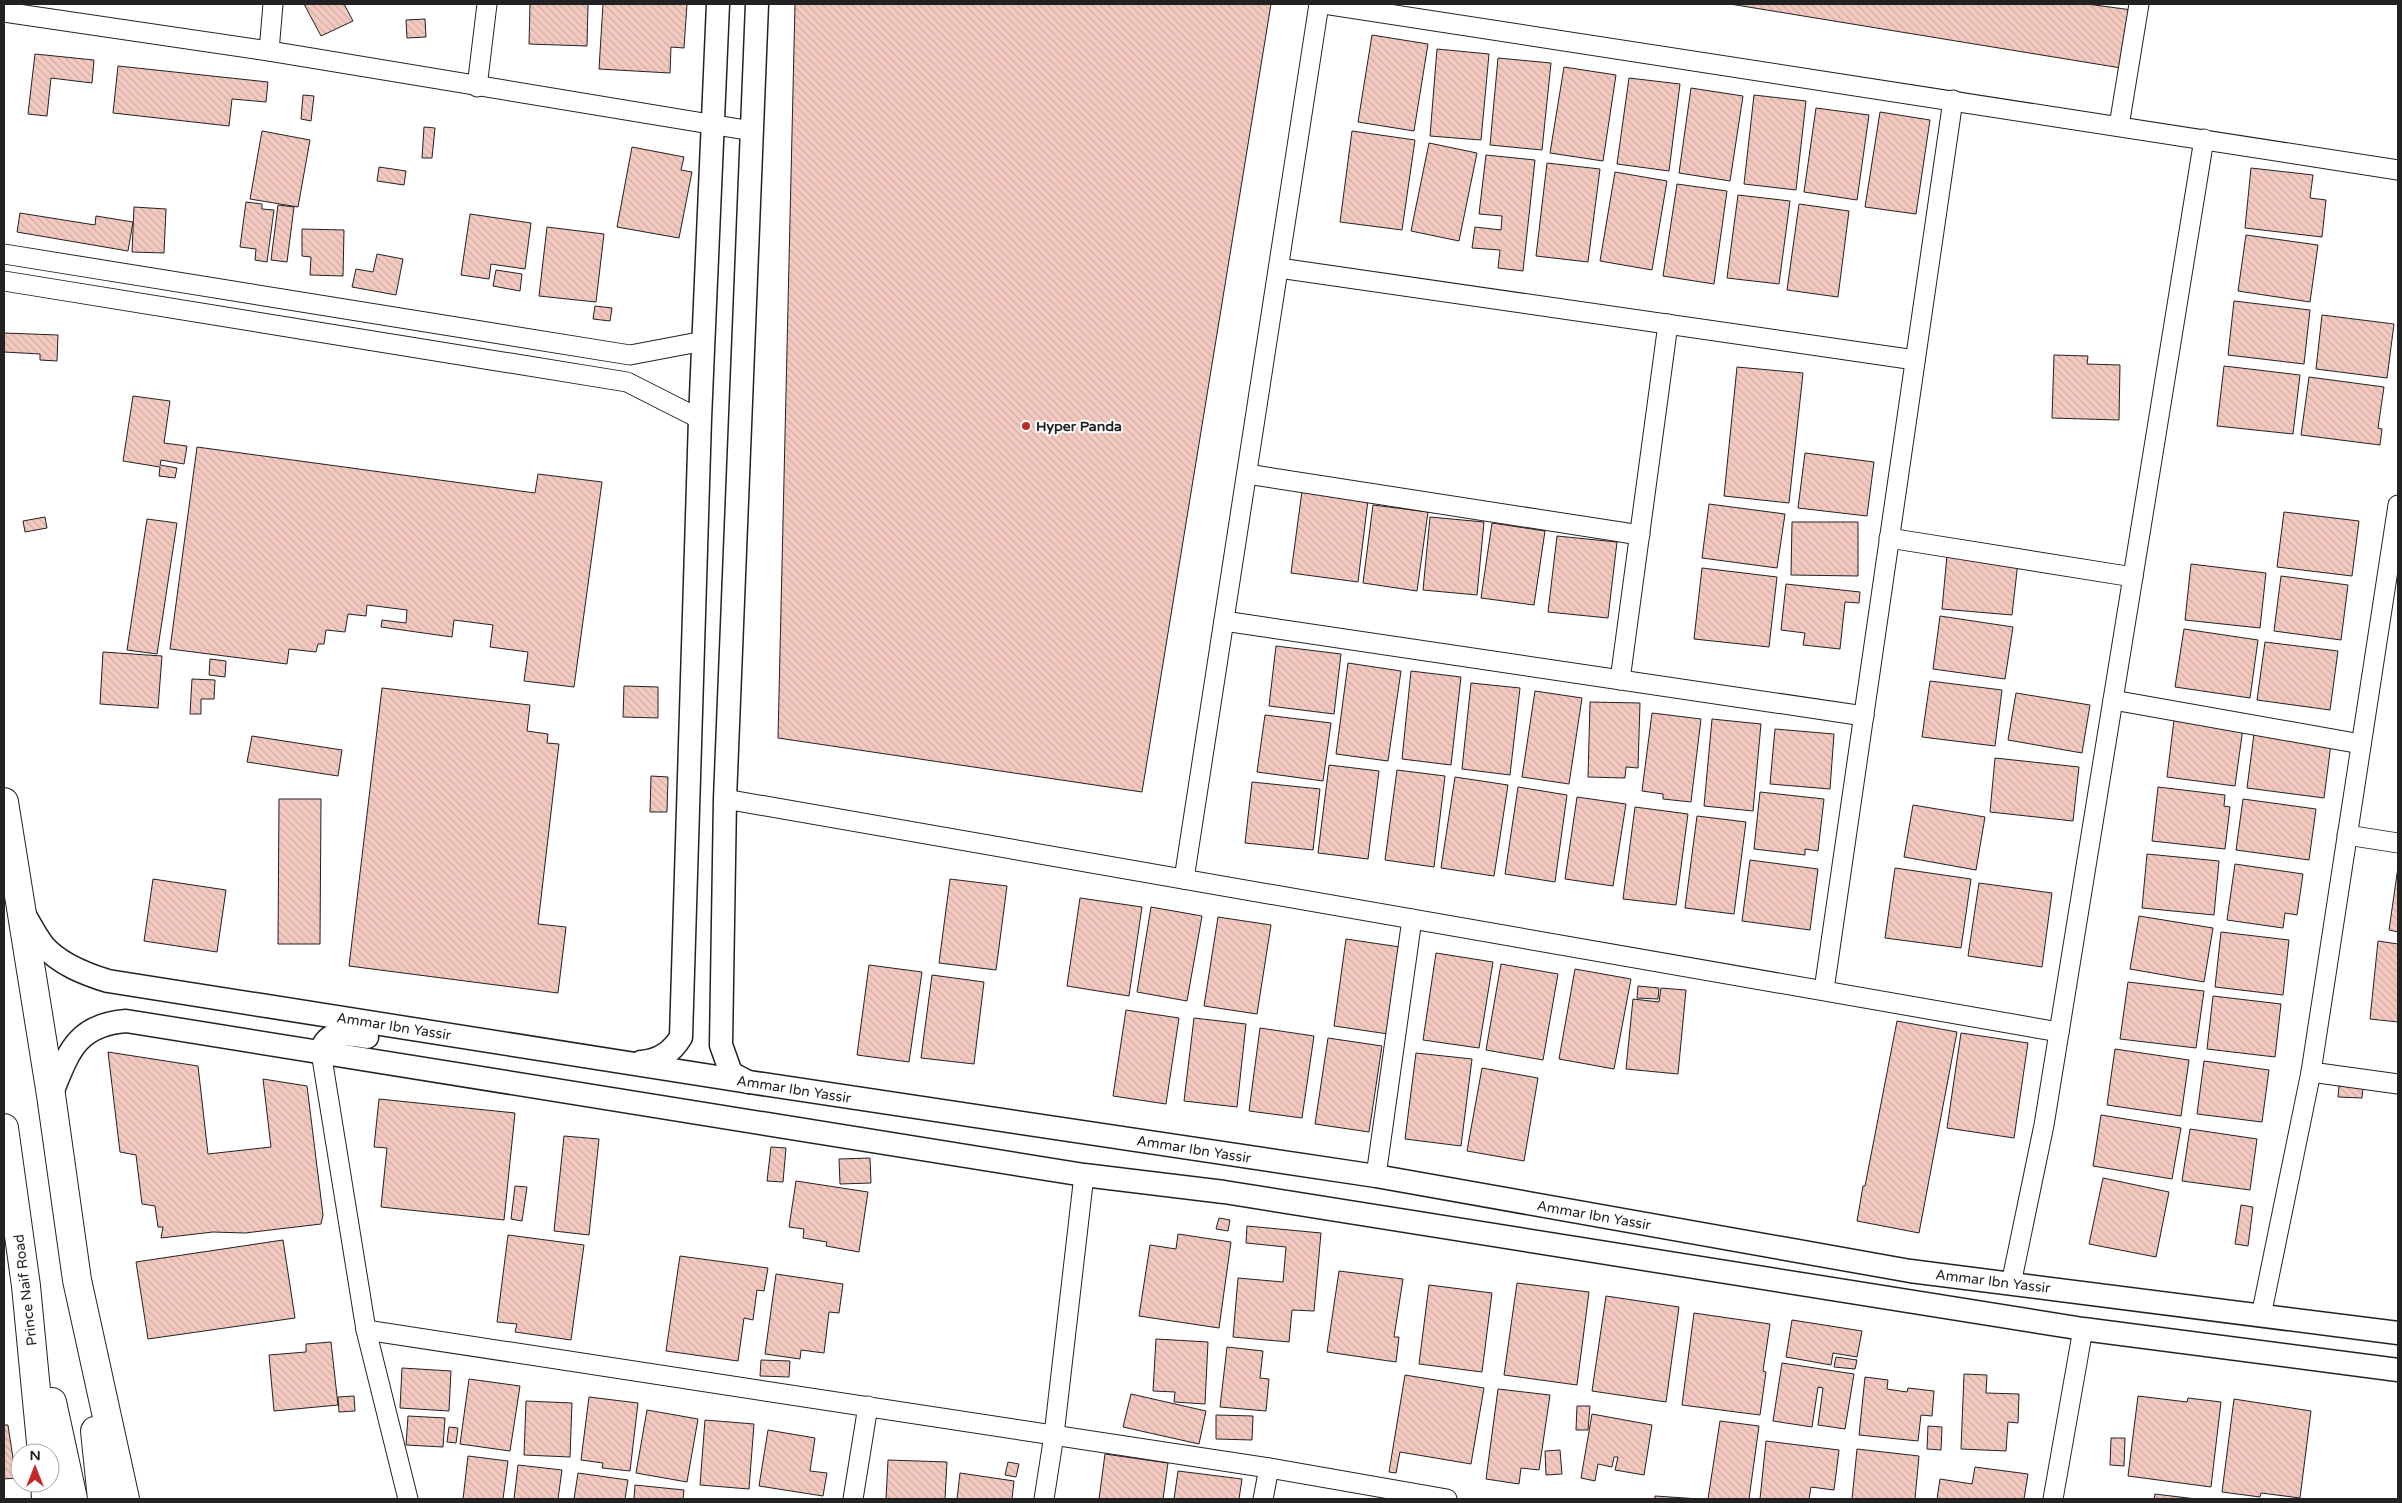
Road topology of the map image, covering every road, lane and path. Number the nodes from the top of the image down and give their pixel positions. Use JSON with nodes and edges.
{"nodes":[{"id":1,"x":273,"y":4,"type":"edge"},
{"id":2,"x":486,"y":4,"type":"edge"},
{"id":3,"x":718,"y":4,"type":"edge"},
{"id":4,"x":757,"y":4,"type":"edge"},
{"id":5,"x":1319,"y":4,"type":"edge"},
{"id":6,"x":1324,"y":4,"type":"edge"},
{"id":7,"x":2139,"y":4,"type":"edge"},
{"id":8,"x":4,"y":12,"type":"edge"},
{"id":9,"x":268,"y":52,"type":"junction"},
{"id":10,"x":477,"y":87,"type":"junction"},
{"id":11,"x":1952,"y":100,"type":"junction"},
{"id":12,"x":713,"y":126,"type":"junction"},
{"id":13,"x":2119,"y":126,"type":"junction"},
{"id":14,"x":752,"y":132,"type":"junction"},
{"id":15,"x":2204,"y":139,"type":"junction"},
{"id":16,"x":2398,"y":170,"type":"edge"},
{"id":17,"x":4,"y":254,"type":"edge"},
{"id":18,"x":1278,"y":268,"type":"junction"},
{"id":19,"x":4,"y":281,"type":"edge"},
{"id":20,"x":1668,"y":324,"type":"junction"},
{"id":21,"x":704,"y":340,"type":"junction"},
{"id":22,"x":1915,"y":360,"type":"junction"},
{"id":23,"x":700,"y":420,"type":"junction"},
{"id":24,"x":1247,"y":474,"type":"junction"},
{"id":25,"x":2398,"y":505,"type":"edge"},
{"id":26,"x":1640,"y":535,"type":"junction"},
{"id":27,"x":1889,"y":538,"type":"junction"},
{"id":28,"x":2133,"y":578,"type":"junction"},
{"id":29,"x":1224,"y":621,"type":"junction"},
{"id":30,"x":1620,"y":680,"type":"junction"},
{"id":31,"x":2113,"y":700,"type":"junction"},
{"id":32,"x":1864,"y":716,"type":"junction"},
{"id":33,"x":2361,"y":744,"type":"junction"},
{"id":34,"x":725,"y":799,"type":"junction"},
{"id":35,"x":4,"y":802,"type":"edge"},
{"id":36,"x":2347,"y":835,"type":"junction"},
{"id":37,"x":2398,"y":843,"type":"edge"},
{"id":38,"x":1184,"y":879,"type":"junction"},
{"id":39,"x":20,"y":908,"type":"junction"},
{"id":40,"x":1412,"y":919,"type":"junction"},
{"id":41,"x":1824,"y":990,"type":"junction"},
{"id":42,"x":2059,"y":1032,"type":"junction"},
{"id":43,"x":525,"y":1046,"type":"junction"},
{"id":44,"x":322,"y":1052,"type":"junction"},
{"id":45,"x":633,"y":1063,"type":"junction"},
{"id":46,"x":2311,"y":1072,"type":"junction"},
{"id":47,"x":749,"y":1082,"type":"junction"},
{"id":48,"x":2398,"y":1084,"type":"edge"},
{"id":49,"x":51,"y":1095,"type":"junction"},
{"id":50,"x":4,"y":1128,"type":"edge"},
{"id":51,"x":1084,"y":1175,"type":"junction"},
{"id":52,"x":1376,"y":1176,"type":"junction"},
{"id":53,"x":77,"y":1280,"type":"junction"},
{"id":54,"x":2012,"y":1284,"type":"junction"},
{"id":55,"x":26,"y":1286,"type":"junction"},
{"id":56,"x":2261,"y":1316,"type":"junction"},
{"id":57,"x":2083,"y":1329,"type":"junction"},
{"id":58,"x":366,"y":1330,"type":"junction"},
{"id":59,"x":2398,"y":1333,"type":"edge"},
{"id":60,"x":2398,"y":1370,"type":"edge"},
{"id":61,"x":868,"y":1406,"type":"junction"},
{"id":62,"x":1054,"y":1435,"type":"junction"},
{"id":63,"x":41,"y":1443,"type":"edge"},
{"id":64,"x":1270,"y":1468,"type":"junction"},
{"id":65,"x":73,"y":1499,"type":"edge"},
{"id":66,"x":102,"y":1499,"type":"edge"},
{"id":67,"x":125,"y":1499,"type":"edge"},
{"id":68,"x":408,"y":1499,"type":"edge"},
{"id":69,"x":853,"y":1499,"type":"edge"},
{"id":70,"x":1044,"y":1499,"type":"edge"},
{"id":71,"x":1263,"y":1499,"type":"edge"},
{"id":72,"x":1447,"y":1499,"type":"edge"},
{"id":73,"x":2053,"y":1499,"type":"edge"}],
"edges":[{"from":1,"to":9,"type":"street"},
{"from":2,"to":10,"type":"street"},
{"from":3,"to":12,"type":"street"},
{"from":4,"to":14,"type":"street"},
{"from":5,"to":18,"type":"street"},
{"from":6,"to":11,"type":"street"},
{"from":7,"to":13,"type":"street"},
{"from":8,"to":9,"type":"street"},
{"from":9,"to":10,"type":"street"},
{"from":10,"to":12,"type":"street"},
{"from":11,"to":13,"type":"street"},
{"from":11,"to":22,"type":"street"},
{"from":12,"to":14,"type":"street"},
{"from":12,"to":21,"type":"street"},
{"from":13,"to":15,"type":"street"},
{"from":14,"to":34,"type":"street"},
{"from":15,"to":16,"type":"street"},
{"from":15,"to":28,"type":"street"},
{"from":17,"to":21,"type":"street"},
{"from":18,"to":20,"type":"street"},
{"from":18,"to":24,"type":"street"},
{"from":19,"to":23,"type":"street"},
{"from":20,"to":22,"type":"street"},
{"from":20,"to":26,"type":"street"},
{"from":21,"to":23,"type":"street"},
{"from":22,"to":27,"type":"street"},
{"from":23,"to":45,"type":"street"},
{"from":24,"to":26,"type":"street"},
{"from":24,"to":29,"type":"street"},
{"from":25,"to":33,"type":"street"},
{"from":26,"to":30,"type":"street"},
{"from":27,"to":28,"type":"street"},
{"from":27,"to":32,"type":"street"},
{"from":28,"to":31,"type":"street"},
{"from":29,"to":30,"type":"street"},
{"from":29,"to":38,"type":"street"},
{"from":30,"to":32,"type":"street"},
{"from":31,"to":33,"type":"street"},
{"from":31,"to":42,"type":"street"},
{"from":32,"to":41,"type":"street"},
{"from":33,"to":36,"type":"street"},
{"from":34,"to":38,"type":"street"},
{"from":34,"to":47,"type":"street"},
{"from":35,"to":39,"type":"main road"},
{"from":36,"to":37,"type":"street"},
{"from":36,"to":46,"type":"street"},
{"from":38,"to":40,"type":"street"},
{"from":39,"to":43,"type":"street","name":"Ammar Ibn Yassir"},
{"from":39,"to":49,"type":"main road"},
{"from":40,"to":41,"type":"street"},
{"from":40,"to":52,"type":"street"},
{"from":41,"to":42,"type":"street"},
{"from":42,"to":54,"type":"street"},
{"from":43,"to":44,"type":"street"},
{"from":43,"to":45,"type":"street","name":"Ammar Ibn Yassir"},
{"from":44,"to":49,"type":"street"},
{"from":44,"to":51,"type":"street"},
{"from":44,"to":58,"type":"street"},
{"from":45,"to":47,"type":"street","name":"Ammar Ibn Yassir"},
{"from":46,"to":48,"type":"street"},
{"from":46,"to":56,"type":"street"},
{"from":47,"to":52,"type":"street","name":"Ammar Ibn Yassir"},
{"from":49,"to":53,"type":"main road"},
{"from":50,"to":55,"type":"main road","name":"Prince Naif Road"},
{"from":51,"to":57,"type":"street"},
{"from":51,"to":62,"type":"street"},
{"from":52,"to":54,"type":"street","name":"Ammar Ibn Yassir"},
{"from":53,"to":66,"type":"main road"},
{"from":53,"to":67,"type":"main road"},
{"from":54,"to":56,"type":"street","name":"Ammar Ibn Yassir"},
{"from":55,"to":63,"type":"main road","name":"Prince Naif Road"},
{"from":55,"to":65,"type":"main road"},
{"from":56,"to":59,"type":"street","name":"Ammar Ibn Yassir"},
{"from":57,"to":60,"type":"street"},
{"from":57,"to":73,"type":"street"},
{"from":58,"to":61,"type":"street"},
{"from":58,"to":68,"type":"street"},
{"from":61,"to":62,"type":"street"},
{"from":61,"to":69,"type":"street"},
{"from":62,"to":64,"type":"street"},
{"from":62,"to":70,"type":"street"},
{"from":64,"to":71,"type":"street"},
{"from":64,"to":72,"type":"street"}]}
